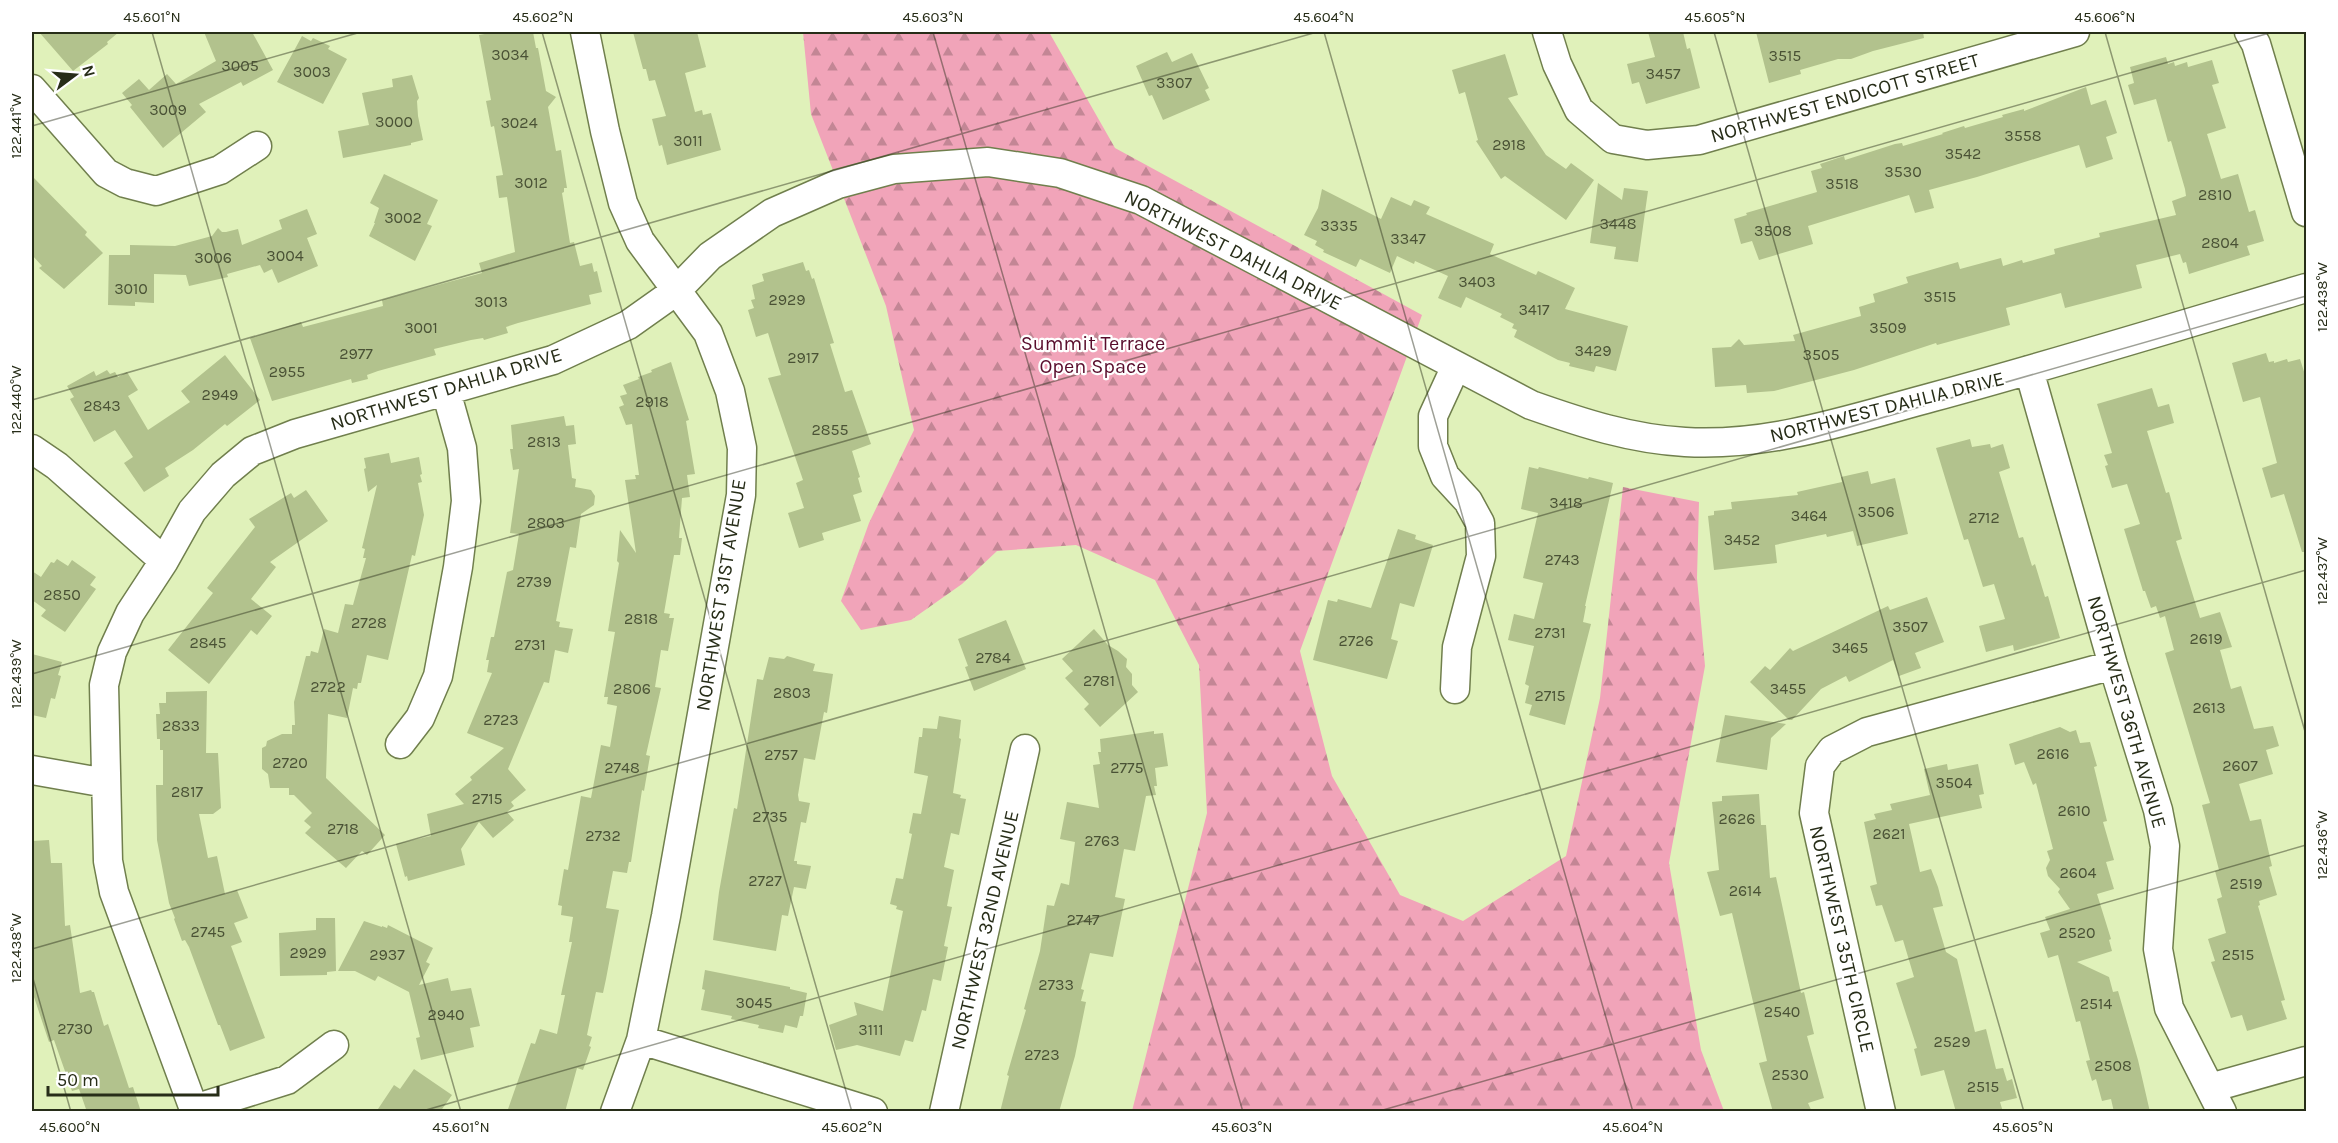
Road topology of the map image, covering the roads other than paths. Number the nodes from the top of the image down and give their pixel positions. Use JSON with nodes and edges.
{"nodes":[{"id":1,"x":585,"y":32,"type":"edge"},
{"id":2,"x":1547,"y":32,"type":"edge"},
{"id":3,"x":2075,"y":32,"type":"edge"},
{"id":4,"x":2249,"y":32,"type":"edge"},
{"id":5,"x":32,"y":89,"type":"edge"},
{"id":6,"x":257,"y":146,"type":"dead end"},
{"id":7,"x":2307,"y":212,"type":"edge"},
{"id":8,"x":2307,"y":288,"type":"edge"},
{"id":9,"x":676,"y":291,"type":"junction"},
{"id":10,"x":1456,"y":366,"type":"junction"},
{"id":11,"x":2029,"y":370,"type":"junction"},
{"id":12,"x":446,"y":392,"type":"junction"},
{"id":13,"x":32,"y":449,"type":"edge"},
{"id":14,"x":164,"y":561,"type":"junction"},
{"id":15,"x":2113,"y":665,"type":"junction"},
{"id":16,"x":1455,"y":689,"type":"dead end"},
{"id":17,"x":400,"y":744,"type":"dead end"},
{"id":18,"x":1025,"y":749,"type":"dead end"},
{"id":19,"x":32,"y":770,"type":"edge"},
{"id":20,"x":106,"y":783,"type":"junction"},
{"id":21,"x":641,"y":1040,"type":"junction"},
{"id":22,"x":334,"y":1045,"type":"dead end"},
{"id":23,"x":2307,"y":1061,"type":"edge"},
{"id":24,"x":2216,"y":1100,"type":"edge"},
{"id":25,"x":194,"y":1110,"type":"edge"},
{"id":26,"x":615,"y":1112,"type":"edge"},
{"id":27,"x":873,"y":1112,"type":"edge"},
{"id":28,"x":944,"y":1112,"type":"edge"},
{"id":29,"x":1881,"y":1112,"type":"edge"}],
"edges":[{"from":1,"to":9,"type":"street","name":"NORTHWEST 31ST AVENUE"},
{"from":2,"to":3,"type":"street","name":"NORTHWEST ENDICOTT STREET"},
{"from":4,"to":7,"type":"street"},
{"from":5,"to":6,"type":"street"},
{"from":8,"to":11,"type":"street","name":"NORTHWEST DAHLIA DRIVE"},
{"from":9,"to":10,"type":"street","name":"NORTHWEST DAHLIA DRIVE"},
{"from":9,"to":12,"type":"street","name":"NORTHWEST DAHLIA DRIVE"},
{"from":9,"to":21,"type":"street","name":"NORTHWEST 31ST AVENUE"},
{"from":10,"to":11,"type":"street","name":"NORTHWEST DAHLIA DRIVE"},
{"from":10,"to":16,"type":"street"},
{"from":11,"to":15,"type":"street","name":"NORTHWEST 36TH AVENUE"},
{"from":12,"to":14,"type":"street","name":"NORTHWEST DAHLIA DRIVE"},
{"from":12,"to":17,"type":"street"},
{"from":13,"to":14,"type":"street"},
{"from":14,"to":20,"type":"street","name":"NORTHWEST DAHLIA DRIVE"},
{"from":15,"to":24,"type":"street","name":"NORTHWEST 36TH AVENUE"},
{"from":15,"to":29,"type":"street","name":"NORTHWEST 35TH CIRCLE"},
{"from":18,"to":28,"type":"street","name":"NORTHWEST 32ND AVENUE"},
{"from":19,"to":20,"type":"street"},
{"from":20,"to":25,"type":"street","name":"NORTHWEST DAHLIA DRIVE"},
{"from":21,"to":26,"type":"street","name":"NORTHWEST 31ST AVENUE"},
{"from":21,"to":27,"type":"street"},
{"from":22,"to":25,"type":"street"},
{"from":23,"to":24,"type":"street"}]}
